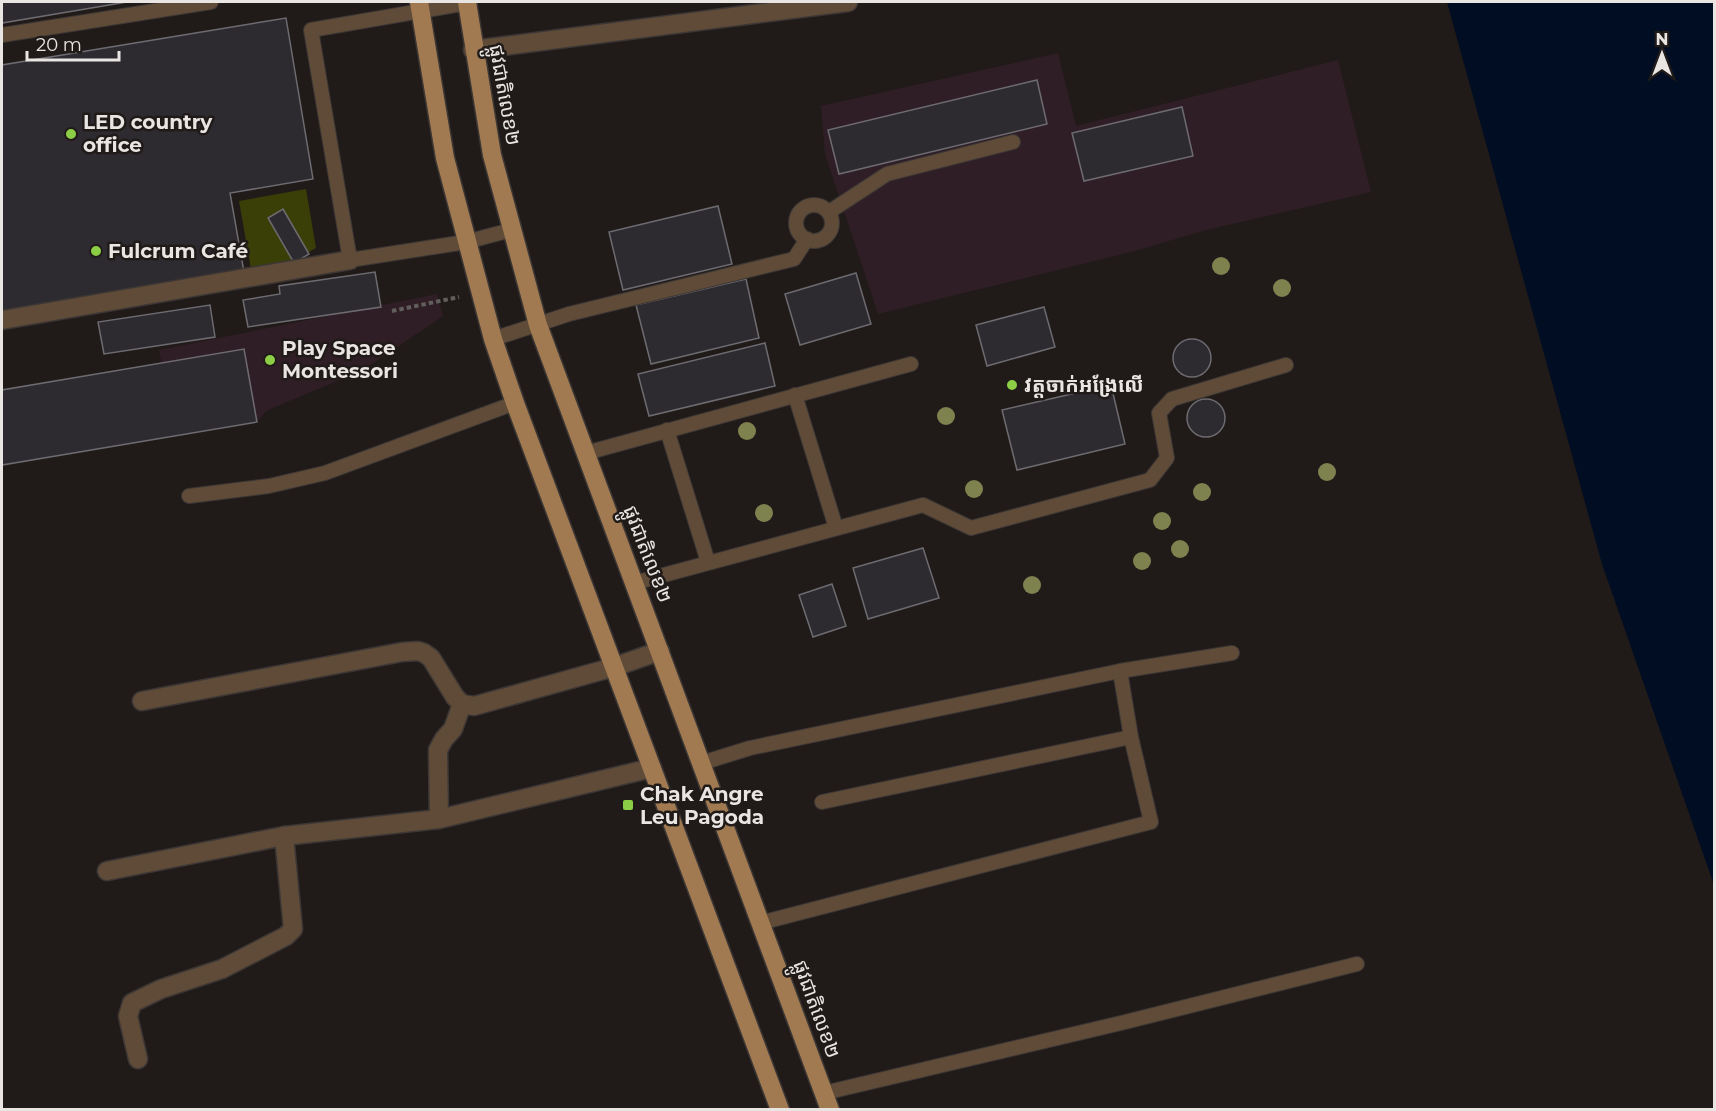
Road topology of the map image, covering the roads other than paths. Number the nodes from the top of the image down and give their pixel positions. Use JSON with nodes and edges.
{"nodes":[{"id":1,"x":211,"y":2,"type":"edge"},
{"id":2,"x":467,"y":2,"type":"edge"},
{"id":3,"x":848,"y":2,"type":"edge"},
{"id":4,"x":419,"y":6,"type":"edge"},
{"id":5,"x":2,"y":35,"type":"edge"},
{"id":6,"x":473,"y":50,"type":"junction"},
{"id":7,"x":1013,"y":142,"type":"dead end"},
{"id":8,"x":829,"y":212,"type":"junction"},
{"id":9,"x":511,"y":230,"type":"junction"},
{"id":10,"x":807,"y":239,"type":"junction"},
{"id":11,"x":466,"y":242,"type":"junction"},
{"id":12,"x":350,"y":260,"type":"junction"},
{"id":13,"x":2,"y":320,"type":"edge"},
{"id":14,"x":538,"y":325,"type":"junction"},
{"id":15,"x":493,"y":339,"type":"junction"},
{"id":16,"x":910,"y":364,"type":"dead end"},
{"id":17,"x":1286,"y":365,"type":"dead end"},
{"id":18,"x":795,"y":394,"type":"junction"},
{"id":19,"x":515,"y":403,"type":"junction"},
{"id":20,"x":667,"y":430,"type":"junction"},
{"id":21,"x":586,"y":453,"type":"junction"},
{"id":22,"x":189,"y":496,"type":"dead end"},
{"id":23,"x":836,"y":528,"type":"junction"},
{"id":24,"x":708,"y":562,"type":"junction"},
{"id":25,"x":634,"y":583,"type":"junction"},
{"id":26,"x":660,"y":651,"type":"junction"},
{"id":27,"x":1232,"y":653,"type":"dead end"},
{"id":28,"x":614,"y":667,"type":"junction"},
{"id":29,"x":1120,"y":671,"type":"junction"},
{"id":30,"x":141,"y":701,"type":"dead end"},
{"id":31,"x":462,"y":704,"type":"junction"},
{"id":32,"x":1131,"y":737,"type":"junction"},
{"id":33,"x":702,"y":763,"type":"junction"},
{"id":34,"x":652,"y":768,"type":"junction"},
{"id":35,"x":822,"y":802,"type":"dead end"},
{"id":36,"x":439,"y":819,"type":"junction"},
{"id":37,"x":284,"y":836,"type":"junction"},
{"id":38,"x":107,"y":871,"type":"dead end"},
{"id":39,"x":760,"y":923,"type":"junction"},
{"id":40,"x":1357,"y":964,"type":"dead end"},
{"id":41,"x":138,"y":1059,"type":"dead end"},
{"id":42,"x":827,"y":1102,"type":"edge"},
{"id":43,"x":780,"y":1110,"type":"edge"}],
"edges":[{"from":1,"to":5,"type":"lane"},
{"from":2,"to":4,"type":"lane"},
{"from":2,"to":6,"type":"main road","name":"ផ្លូវជាតិលេខ២"},
{"from":3,"to":6,"type":"street"},
{"from":4,"to":11,"type":"main road"},
{"from":4,"to":12,"type":"lane"},
{"from":6,"to":9,"type":"main road","name":"ផ្លូវជាតិលេខ២"},
{"from":7,"to":8,"type":"lane"},
{"from":8,"to":10,"type":"lane"},
{"from":8,"to":10,"type":"lane"},
{"from":9,"to":11,"type":"lane"},
{"from":9,"to":14,"type":"main road","name":"ផ្លូវជាតិលេខ២"},
{"from":10,"to":14,"type":"lane"},
{"from":11,"to":12,"type":"lane"},
{"from":11,"to":15,"type":"main road"},
{"from":12,"to":13,"type":"street"},
{"from":14,"to":15,"type":"lane"},
{"from":14,"to":21,"type":"main road","name":"ផ្លូវជាតិលេខ២"},
{"from":15,"to":19,"type":"main road"},
{"from":16,"to":18,"type":"lane"},
{"from":17,"to":23,"type":"lane"},
{"from":18,"to":20,"type":"lane"},
{"from":18,"to":23,"type":"lane"},
{"from":19,"to":22,"type":"lane"},
{"from":19,"to":28,"type":"main road"},
{"from":20,"to":21,"type":"lane"},
{"from":20,"to":24,"type":"lane"},
{"from":21,"to":25,"type":"main road","name":"ផ្លូវជាតិលេខ២"},
{"from":23,"to":24,"type":"lane"},
{"from":24,"to":25,"type":"lane"},
{"from":25,"to":26,"type":"main road","name":"ផ្លូវជាតិលេខ២"},
{"from":26,"to":28,"type":"street"},
{"from":26,"to":33,"type":"main road","name":"ផ្លូវជាតិលេខ២"},
{"from":27,"to":29,"type":"lane"},
{"from":28,"to":31,"type":"street"},
{"from":28,"to":34,"type":"main road"},
{"from":29,"to":32,"type":"lane"},
{"from":29,"to":33,"type":"lane"},
{"from":30,"to":31,"type":"street"},
{"from":31,"to":36,"type":"street"},
{"from":32,"to":35,"type":"lane"},
{"from":32,"to":39,"type":"lane"},
{"from":33,"to":39,"type":"main road","name":"ផ្លូវជាតិលេខ២"},
{"from":34,"to":36,"type":"street"},
{"from":34,"to":43,"type":"main road"},
{"from":36,"to":37,"type":"street"},
{"from":37,"to":38,"type":"street"},
{"from":37,"to":41,"type":"street"},
{"from":39,"to":42,"type":"main road","name":"ផ្លូវជាតិលេខ២"},
{"from":40,"to":42,"type":"lane"}]}
